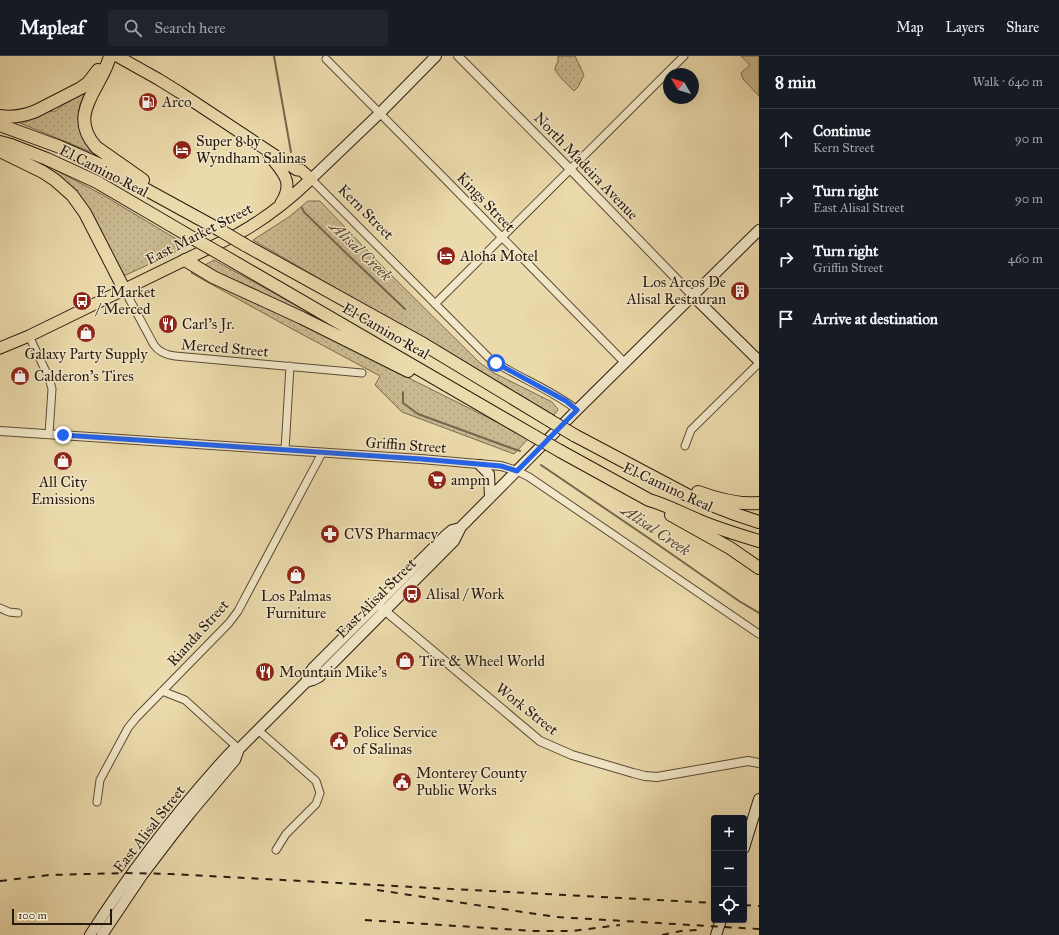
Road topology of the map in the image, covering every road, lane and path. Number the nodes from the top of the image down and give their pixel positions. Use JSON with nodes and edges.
{"nodes":[{"id":1,"x":109,"y":56,"type":"edge"},
{"id":2,"x":117,"y":56,"type":"edge"},
{"id":3,"x":436,"y":56,"type":"edge"},
{"id":4,"x":458,"y":56,"type":"edge"},
{"id":5,"x":684,"y":56,"type":"edge"},
{"id":6,"x":326,"y":59,"type":"dead end"},
{"id":7,"x":380,"y":113,"type":"junction"},
{"id":8,"x":0,"y":116,"type":"edge"},
{"id":9,"x":0,"y":125,"type":"edge"},
{"id":10,"x":0,"y":142,"type":"edge"},
{"id":11,"x":264,"y":148,"type":"junction"},
{"id":12,"x":0,"y":151,"type":"edge"},
{"id":13,"x":570,"y":169,"type":"junction"},
{"id":14,"x":311,"y":179,"type":"junction"},
{"id":15,"x":277,"y":208,"type":"junction"},
{"id":16,"x":193,"y":216,"type":"junction"},
{"id":17,"x":759,"y":230,"type":"edge"},
{"id":18,"x":502,"y":237,"type":"junction"},
{"id":19,"x":185,"y":260,"type":"junction"},
{"id":20,"x":124,"y":289,"type":"junction"},
{"id":21,"x":693,"y":296,"type":"junction"},
{"id":22,"x":435,"y":304,"type":"junction"},
{"id":23,"x":29,"y":336,"type":"junction"},
{"id":24,"x":0,"y":348,"type":"edge"},
{"id":25,"x":759,"y":362,"type":"edge"},
{"id":26,"x":625,"y":363,"type":"junction"},
{"id":27,"x":290,"y":366,"type":"junction"},
{"id":28,"x":362,"y":373,"type":"dead end"},
{"id":29,"x":452,"y":388,"type":"junction"},
{"id":30,"x":577,"y":410,"type":"junction"},
{"id":31,"x":0,"y":431,"type":"edge"},
{"id":32,"x":49,"y":434,"type":"junction"},
{"id":33,"x":685,"y":446,"type":"dead end"},
{"id":34,"x":285,"y":450,"type":"junction"},
{"id":35,"x":322,"y":453,"type":"junction"},
{"id":36,"x":480,"y":464,"type":"junction"},
{"id":37,"x":517,"y":471,"type":"junction"},
{"id":38,"x":657,"y":479,"type":"junction"},
{"id":39,"x":490,"y":498,"type":"junction"},
{"id":40,"x":649,"y":500,"type":"junction"},
{"id":41,"x":759,"y":503,"type":"edge"},
{"id":42,"x":759,"y":522,"type":"edge"},
{"id":43,"x":460,"y":528,"type":"junction"},
{"id":44,"x":759,"y":541,"type":"edge"},
{"id":45,"x":759,"y":568,"type":"edge"},
{"id":46,"x":377,"y":604,"type":"junction"},
{"id":47,"x":0,"y":608,"type":"edge"},
{"id":48,"x":385,"y":610,"type":"junction"},
{"id":49,"x":18,"y":613,"type":"dead end"},
{"id":50,"x":759,"y":634,"type":"edge"},
{"id":51,"x":306,"y":682,"type":"junction"},
{"id":52,"x":162,"y":691,"type":"junction"},
{"id":53,"x":258,"y":730,"type":"junction"},
{"id":54,"x":239,"y":749,"type":"junction"},
{"id":55,"x":759,"y":763,"type":"edge"},
{"id":56,"x":759,"y":799,"type":"edge"},
{"id":57,"x":97,"y":802,"type":"dead end"},
{"id":58,"x":747,"y":838,"type":"edge"},
{"id":59,"x":276,"y":850,"type":"dead end"},
{"id":60,"x":720,"y":923,"type":"edge"},
{"id":61,"x":90,"y":935,"type":"edge"},
{"id":62,"x":102,"y":935,"type":"edge"},
{"id":63,"x":716,"y":935,"type":"edge"}],
"edges":[{"from":1,"to":8,"type":"highway"},
{"from":1,"to":16,"type":"highway"},
{"from":2,"to":11,"type":"main road","name":"Kern Street"},
{"from":3,"to":7,"type":"main road","name":"East Market Street"},
{"from":4,"to":13,"type":"street","name":"North Madeira Avenue"},
{"from":5,"to":13,"type":"street"},
{"from":6,"to":7,"type":"street","name":"Kings Street"},
{"from":7,"to":14,"type":"main road","name":"East Market Street"},
{"from":7,"to":18,"type":"street","name":"Kings Street"},
{"from":9,"to":16,"type":"highway","name":"El Camino Real"},
{"from":10,"to":29,"type":"highway","name":"El Camino Real","bridge":true},
{"from":11,"to":14,"type":"main road","name":"Kern Street"},
{"from":11,"to":15,"type":"main road"},
{"from":12,"to":20,"type":"highway"},
{"from":13,"to":18,"type":"street"},
{"from":13,"to":21,"type":"street","name":"North Madeira Avenue"},
{"from":14,"to":15,"type":"main road","name":"East Market Street"},
{"from":14,"to":22,"type":"street","name":"Kern Street"},
{"from":15,"to":19,"type":"main road","name":"East Market Street"},
{"from":16,"to":38,"type":"highway","name":"El Camino Real","bridge":true},
{"from":17,"to":21,"type":"main road","name":"East Alisal Street"},
{"from":18,"to":22,"type":"street"},
{"from":18,"to":26,"type":"street","name":"Kings Street"},
{"from":19,"to":20,"type":"main road","name":"East Market Street"},
{"from":19,"to":29,"type":"highway"},
{"from":20,"to":23,"type":"main road","name":"East Market Street"},
{"from":20,"to":27,"type":"street","name":"Merced Street"},
{"from":21,"to":25,"type":"main road"},
{"from":21,"to":26,"type":"main road","name":"East Alisal Street"},
{"from":22,"to":30,"type":"street","name":"Kern Street"},
{"from":23,"to":24,"type":"main road","name":"East Market Street"},
{"from":23,"to":32,"type":"street"},
{"from":25,"to":33,"type":"street"},
{"from":26,"to":30,"type":"main road","name":"East Alisal Street"},
{"from":27,"to":28,"type":"street","name":"Merced Street"},
{"from":27,"to":34,"type":"street"},
{"from":29,"to":40,"type":"highway","name":"El Camino Real","bridge":true},
{"from":30,"to":37,"type":"main road","name":"East Alisal Street"},
{"from":31,"to":32,"type":"street","name":"Griffin Street"},
{"from":32,"to":34,"type":"street","name":"Griffin Street"},
{"from":34,"to":35,"type":"street","name":"Griffin Street"},
{"from":35,"to":36,"type":"street","name":"Griffin Street"},
{"from":35,"to":52,"type":"street","name":"Rianda Street"},
{"from":36,"to":37,"type":"street","name":"Griffin Street"},
{"from":36,"to":39,"type":"main road"},
{"from":37,"to":39,"type":"main road","name":"East Alisal Street"},
{"from":37,"to":50,"type":"street","name":"Griffin Street"},
{"from":38,"to":41,"type":"highway"},
{"from":38,"to":42,"type":"highway","name":"El Camino Real"},
{"from":39,"to":43,"type":"main road","name":"East Alisal Street"},
{"from":40,"to":44,"type":"highway","name":"El Camino Real"},
{"from":40,"to":45,"type":"highway"},
{"from":43,"to":46,"type":"main road","name":"East Alisal Street"},
{"from":43,"to":48,"type":"main road","name":"East Alisal Street"},
{"from":46,"to":48,"type":"street","name":"Work Street"},
{"from":46,"to":51,"type":"main road","name":"East Alisal Street"},
{"from":47,"to":49,"type":"street"},
{"from":48,"to":51,"type":"main road","name":"East Alisal Street"},
{"from":48,"to":55,"type":"street","name":"Work Street"},
{"from":51,"to":53,"type":"main road","name":"East Alisal Street"},
{"from":52,"to":54,"type":"street"},
{"from":52,"to":57,"type":"street","name":"Rianda Street"},
{"from":53,"to":54,"type":"main road","name":"East Alisal Street"},
{"from":53,"to":59,"type":"street"},
{"from":54,"to":61,"type":"main road","name":"East Alisal Street"},
{"from":54,"to":62,"type":"main road","name":"East Alisal Street"},
{"from":56,"to":58,"type":"main road"},
{"from":60,"to":63,"type":"main road"}]}
